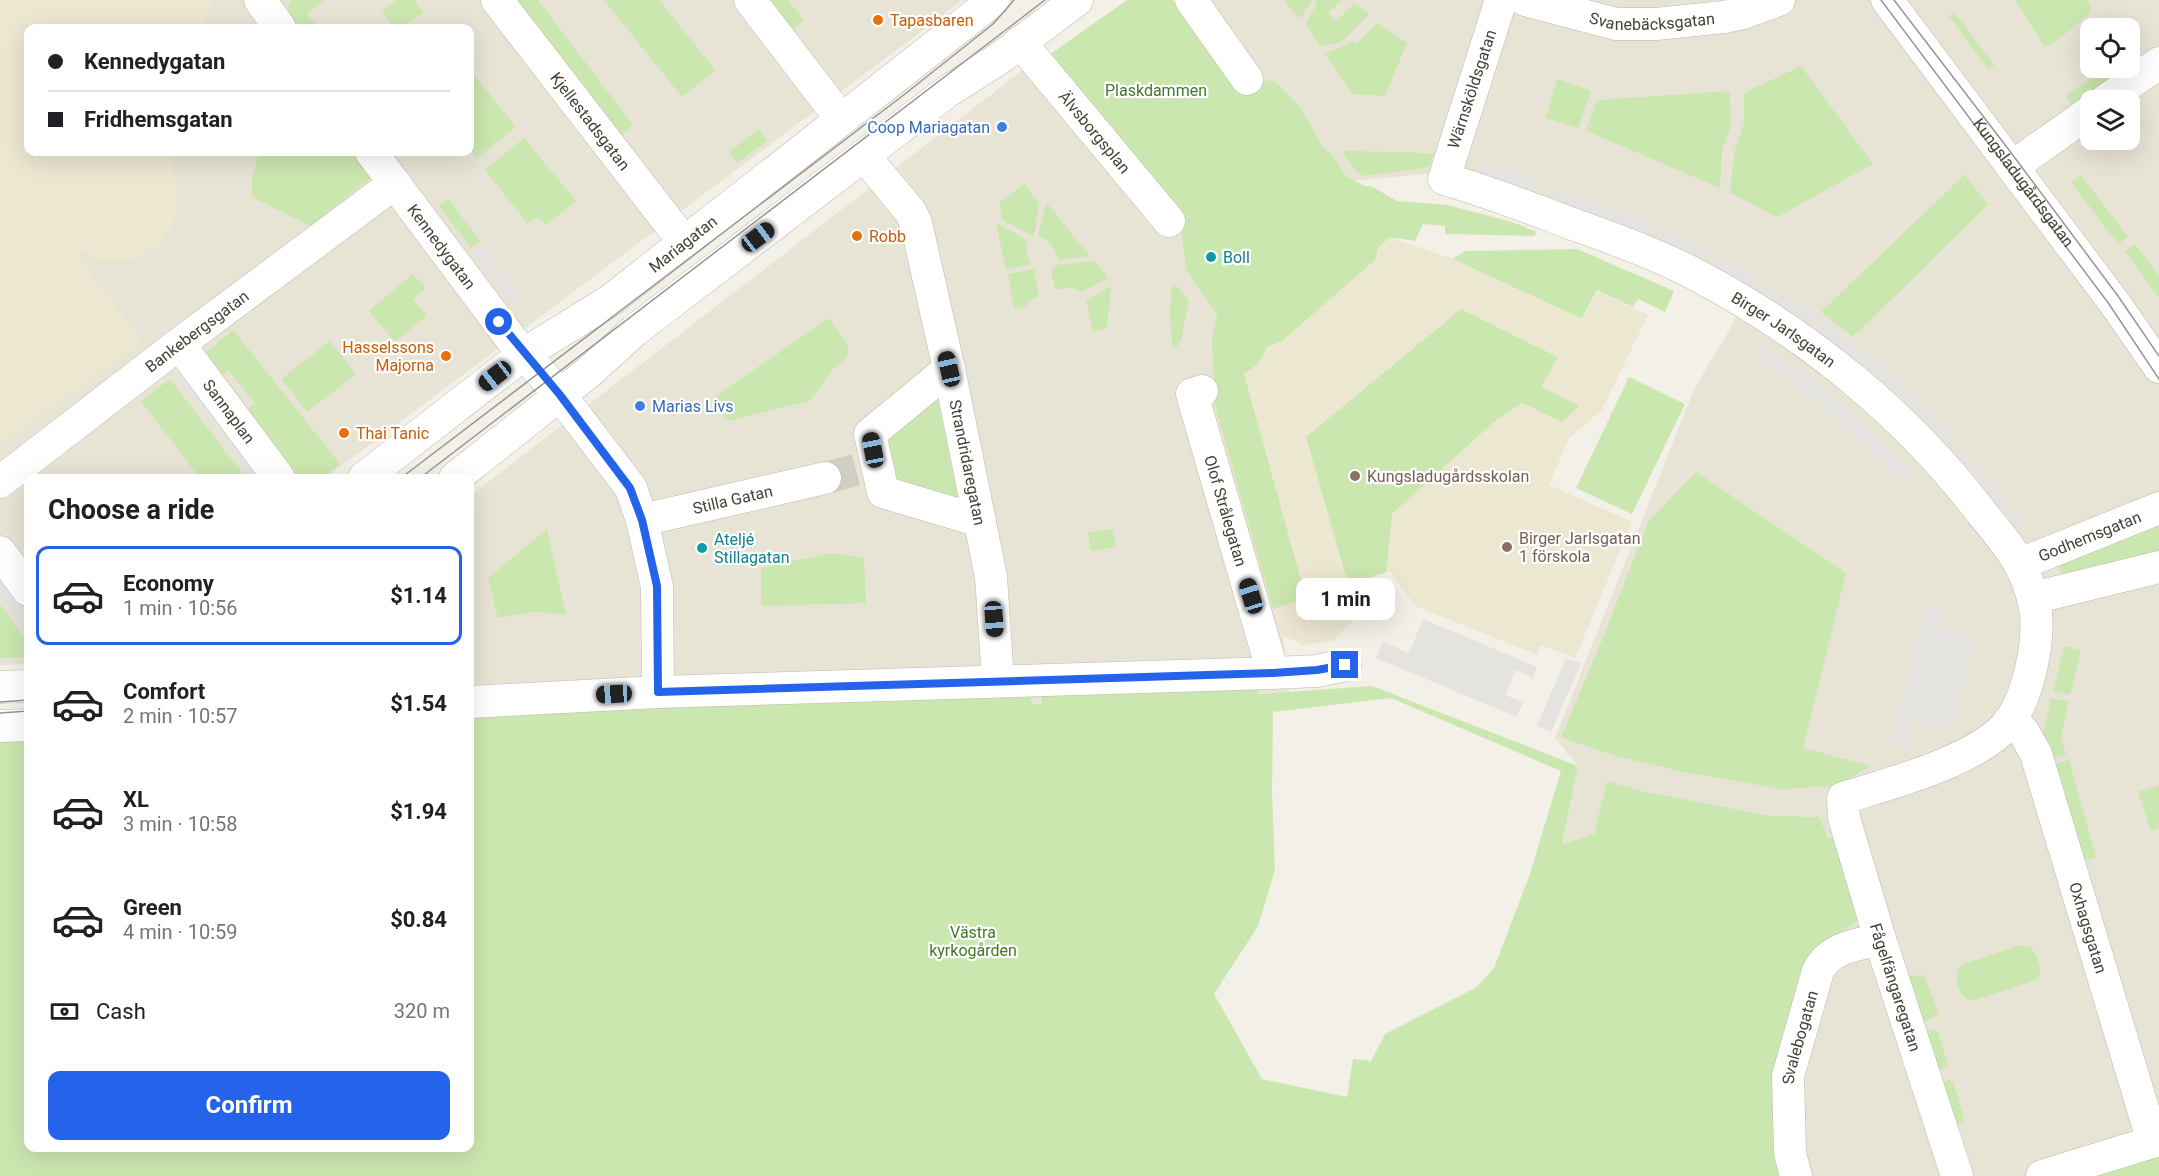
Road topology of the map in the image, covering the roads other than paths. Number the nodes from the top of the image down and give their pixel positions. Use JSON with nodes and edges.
{"nodes":[{"id":1,"x":260,"y":0,"type":"edge"},
{"id":2,"x":497,"y":0,"type":"edge"},
{"id":3,"x":750,"y":0,"type":"edge"},
{"id":4,"x":994,"y":0,"type":"edge"},
{"id":5,"x":1077,"y":0,"type":"edge"},
{"id":6,"x":1191,"y":0,"type":"edge"},
{"id":7,"x":1501,"y":0,"type":"edge"},
{"id":8,"x":1525,"y":0,"type":"edge"},
{"id":9,"x":1779,"y":0,"type":"edge"},
{"id":10,"x":1887,"y":0,"type":"edge"},
{"id":11,"x":1040,"y":10,"type":"edge"},
{"id":12,"x":277,"y":24,"type":"edge"},
{"id":13,"x":1020,"y":42,"type":"junction"},
{"id":14,"x":2159,"y":63,"type":"edge"},
{"id":15,"x":1247,"y":79,"type":"dead end"},
{"id":16,"x":2120,"y":90,"type":"edge"},
{"id":17,"x":2080,"y":119,"type":"edge"},
{"id":18,"x":841,"y":120,"type":"junction"},
{"id":19,"x":374,"y":156,"type":"edge"},
{"id":20,"x":864,"y":156,"type":"junction"},
{"id":21,"x":2012,"y":167,"type":"junction"},
{"id":22,"x":1444,"y":179,"type":"joint"},
{"id":23,"x":395,"y":183,"type":"junction"},
{"id":24,"x":1169,"y":221,"type":"dead end"},
{"id":25,"x":684,"y":242,"type":"junction"},
{"id":26,"x":179,"y":344,"type":"junction"},
{"id":27,"x":524,"y":354,"type":"junction"},
{"id":28,"x":2159,"y":367,"type":"edge"},
{"id":29,"x":949,"y":369,"type":"junction"},
{"id":30,"x":1202,"y":391,"type":"dead end"},
{"id":31,"x":560,"y":395,"type":"junction"},
{"id":32,"x":276,"y":474,"type":"edge"},
{"id":33,"x":369,"y":474,"type":"edge"},
{"id":34,"x":460,"y":474,"type":"edge"},
{"id":35,"x":825,"y":478,"type":"tunnel mouth"},
{"id":36,"x":0,"y":482,"type":"edge"},
{"id":37,"x":2159,"y":508,"type":"edge"},
{"id":38,"x":642,"y":520,"type":"junction"},
{"id":39,"x":980,"y":521,"type":"junction"},
{"id":40,"x":0,"y":552,"type":"edge"},
{"id":41,"x":2020,"y":564,"type":"junction"},
{"id":42,"x":2159,"y":567,"type":"edge"},
{"id":43,"x":24,"y":585,"type":"edge"},
{"id":44,"x":2033,"y":598,"type":"junction"},
{"id":45,"x":1345,"y":665,"type":"dead end"},
{"id":46,"x":1273,"y":673,"type":"junction"},
{"id":47,"x":998,"y":681,"type":"junction"},
{"id":48,"x":24,"y":686,"type":"edge"},
{"id":49,"x":0,"y":687,"type":"edge"},
{"id":50,"x":658,"y":692,"type":"junction"},
{"id":51,"x":474,"y":702,"type":"edge"},
{"id":52,"x":2009,"y":721,"type":"junction"},
{"id":53,"x":24,"y":724,"type":"edge"},
{"id":54,"x":0,"y":726,"type":"edge"},
{"id":55,"x":1880,"y":939,"type":"junction"},
{"id":56,"x":2156,"y":1141,"type":"edge"},
{"id":57,"x":1796,"y":1176,"type":"edge"},
{"id":58,"x":1957,"y":1176,"type":"edge"},
{"id":59,"x":2042,"y":1176,"type":"edge"}],
"edges":[{"from":1,"to":12,"type":"street"},
{"from":2,"to":25,"type":"street","name":"Kjellestadsgatan"},
{"from":3,"to":18,"type":"street"},
{"from":4,"to":18,"type":"street","name":"Mariagatan"},
{"from":5,"to":11,"type":"street"},
{"from":6,"to":15,"type":"street"},
{"from":7,"to":22,"type":"street","name":"Wärnsköldsgatan"},
{"from":8,"to":9,"type":"street","name":"Svanebäcksgatan"},
{"from":10,"to":21,"type":"street","name":"Kungsladugårdsgatan"},
{"from":11,"to":13,"type":"street"},
{"from":13,"to":20,"type":"street"},
{"from":13,"to":24,"type":"street","name":"Älvsborgsplan"},
{"from":14,"to":16,"type":"street"},
{"from":17,"to":21,"type":"street"},
{"from":18,"to":25,"type":"street","name":"Mariagatan"},
{"from":19,"to":23,"type":"street","name":"Kennedygatan"},
{"from":20,"to":29,"type":"street","name":"Strandridaregatan"},
{"from":20,"to":31,"type":"street"},
{"from":21,"to":28,"type":"street","name":"Kungsladugårdsgatan"},
{"from":22,"to":41,"type":"street","name":"Birger Jarlsgatan"},
{"from":23,"to":26,"type":"street","name":"Bankebergsgatan"},
{"from":23,"to":27,"type":"street","name":"Kennedygatan"},
{"from":25,"to":27,"type":"street","name":"Mariagatan"},
{"from":26,"to":32,"type":"street","name":"Sannaplan"},
{"from":26,"to":36,"type":"street","name":"Bankebergsgatan"},
{"from":27,"to":31,"type":"street","name":"Kennedygatan"},
{"from":27,"to":33,"type":"street","name":"Mariagatan"},
{"from":29,"to":39,"type":"street","name":"Strandridaregatan"},
{"from":29,"to":39,"type":"street"},
{"from":30,"to":46,"type":"street","name":"Olof Strålegatan"},
{"from":31,"to":34,"type":"street"},
{"from":31,"to":38,"type":"street","name":"Kennedygatan"},
{"from":35,"to":38,"type":"street","name":"Stilla Gatan"},
{"from":37,"to":41,"type":"street","name":"Godhemsgatan"},
{"from":38,"to":50,"type":"street","name":"Kennedygatan"},
{"from":39,"to":47,"type":"street","name":"Strandridaregatan"},
{"from":40,"to":43,"type":"street"},
{"from":41,"to":44,"type":"street","name":"Birger Jarlsgatan"},
{"from":42,"to":44,"type":"street"},
{"from":44,"to":52,"type":"street","name":"Birger Jarlsgatan"},
{"from":45,"to":46,"type":"street"},
{"from":46,"to":47,"type":"street"},
{"from":47,"to":50,"type":"street"},
{"from":48,"to":49,"type":"street"},
{"from":50,"to":51,"type":"street"},
{"from":52,"to":55,"type":"street","name":"Fågelfängaregatan"},
{"from":52,"to":56,"type":"street","name":"Oxhagsgatan"},
{"from":53,"to":54,"type":"street"},
{"from":55,"to":57,"type":"street","name":"Svalebogatan"},
{"from":55,"to":58,"type":"street","name":"Fågelfängaregatan"},
{"from":56,"to":59,"type":"street"}]}
